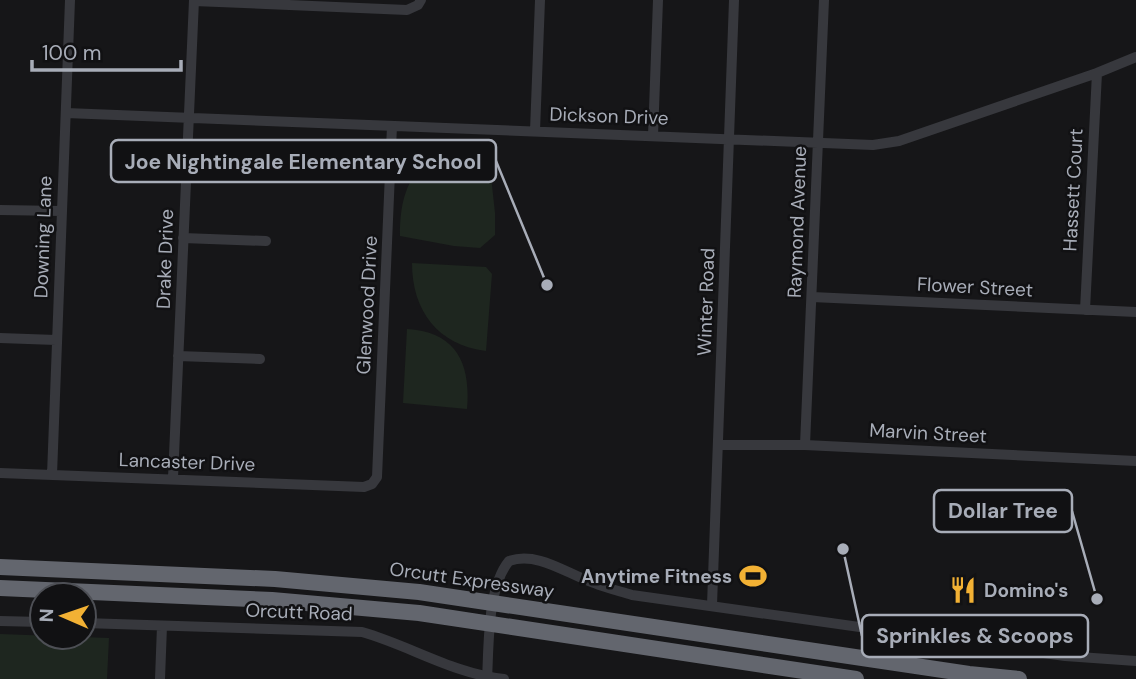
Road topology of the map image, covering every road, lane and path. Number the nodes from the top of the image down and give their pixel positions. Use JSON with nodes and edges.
{"nodes":[{"id":1,"x":70,"y":0,"type":"edge"},
{"id":2,"x":540,"y":0,"type":"edge"},
{"id":3,"x":658,"y":0,"type":"edge"},
{"id":4,"x":734,"y":0,"type":"edge"},
{"id":5,"x":824,"y":0,"type":"edge"},
{"id":6,"x":194,"y":1,"type":"edge"},
{"id":7,"x":419,"y":2,"type":"edge"},
{"id":8,"x":309,"y":3,"type":"edge"},
{"id":9,"x":1136,"y":57,"type":"edge"},
{"id":10,"x":1097,"y":73,"type":"junction"},
{"id":11,"x":65,"y":113,"type":"junction"},
{"id":12,"x":189,"y":118,"type":"junction"},
{"id":13,"x":392,"y":126,"type":"junction"},
{"id":14,"x":535,"y":131,"type":"junction"},
{"id":15,"x":653,"y":136,"type":"junction"},
{"id":16,"x":729,"y":139,"type":"junction"},
{"id":17,"x":818,"y":142,"type":"junction"},
{"id":18,"x":0,"y":210,"type":"edge"},
{"id":19,"x":61,"y":211,"type":"junction"},
{"id":20,"x":184,"y":238,"type":"junction"},
{"id":21,"x":266,"y":241,"type":"dead end"},
{"id":22,"x":812,"y":297,"type":"junction"},
{"id":23,"x":1085,"y":310,"type":"junction"},
{"id":24,"x":1136,"y":312,"type":"edge"},
{"id":25,"x":0,"y":338,"type":"edge"},
{"id":26,"x":56,"y":340,"type":"junction"},
{"id":27,"x":178,"y":356,"type":"junction"},
{"id":28,"x":260,"y":359,"type":"dead end"},
{"id":29,"x":718,"y":445,"type":"junction"},
{"id":30,"x":805,"y":445,"type":"junction"},
{"id":31,"x":1136,"y":461,"type":"edge"},
{"id":32,"x":0,"y":473,"type":"edge"},
{"id":33,"x":52,"y":475,"type":"junction"},
{"id":34,"x":173,"y":478,"type":"junction"},
{"id":35,"x":372,"y":484,"type":"joint"},
{"id":36,"x":0,"y":567,"type":"edge"},
{"id":37,"x":0,"y":588,"type":"edge"},
{"id":38,"x":493,"y":601,"type":"junction"},
{"id":39,"x":712,"y":605,"type":"junction"},
{"id":40,"x":0,"y":621,"type":"edge"},
{"id":41,"x":28,"y":622,"type":"edge"},
{"id":42,"x":491,"y":623,"type":"junction"},
{"id":43,"x":98,"y":624,"type":"edge"},
{"id":44,"x":162,"y":626,"type":"junction"},
{"id":45,"x":1136,"y":661,"type":"edge"},
{"id":46,"x":487,"y":678,"type":"edge"},
{"id":47,"x":160,"y":679,"type":"edge"},
{"id":48,"x":504,"y":679,"type":"edge"},
{"id":49,"x":856,"y":679,"type":"edge"},
{"id":50,"x":1019,"y":679,"type":"edge"}],
"edges":[{"from":1,"to":11,"type":"street","name":"Downing Lane"},
{"from":2,"to":14,"type":"street"},
{"from":3,"to":15,"type":"street"},
{"from":4,"to":16,"type":"street","name":"Winter Road"},
{"from":5,"to":17,"type":"street","name":"Raymond Avenue"},
{"from":6,"to":8,"type":"street"},
{"from":6,"to":12,"type":"street","name":"Drake Drive"},
{"from":7,"to":8,"type":"street"},
{"from":9,"to":10,"type":"street","name":"Dickson Drive"},
{"from":10,"to":17,"type":"street","name":"Dickson Drive"},
{"from":10,"to":23,"type":"street","name":"Hassett Court"},
{"from":11,"to":12,"type":"street","name":"Dickson Drive"},
{"from":11,"to":19,"type":"street","name":"Downing Lane"},
{"from":12,"to":13,"type":"street","name":"Dickson Drive"},
{"from":12,"to":20,"type":"street","name":"Drake Drive"},
{"from":13,"to":14,"type":"street","name":"Dickson Drive"},
{"from":13,"to":35,"type":"street","name":"Glenwood Drive"},
{"from":14,"to":15,"type":"street","name":"Dickson Drive"},
{"from":15,"to":16,"type":"street","name":"Dickson Drive"},
{"from":16,"to":17,"type":"street","name":"Dickson Drive"},
{"from":16,"to":29,"type":"street","name":"Winter Road"},
{"from":17,"to":22,"type":"street","name":"Raymond Avenue"},
{"from":18,"to":19,"type":"street"},
{"from":19,"to":26,"type":"street","name":"Downing Lane"},
{"from":20,"to":21,"type":"street"},
{"from":20,"to":27,"type":"street","name":"Drake Drive"},
{"from":22,"to":23,"type":"street","name":"Flower Street"},
{"from":22,"to":30,"type":"street","name":"Raymond Avenue"},
{"from":23,"to":24,"type":"street","name":"Flower Street"},
{"from":25,"to":26,"type":"street"},
{"from":26,"to":33,"type":"street","name":"Downing Lane"},
{"from":27,"to":28,"type":"street"},
{"from":27,"to":34,"type":"street","name":"Drake Drive"},
{"from":29,"to":30,"type":"street","name":"Marvin Street"},
{"from":29,"to":39,"type":"street","name":"Winter Road"},
{"from":30,"to":31,"type":"street","name":"Marvin Street"},
{"from":32,"to":33,"type":"street","name":"Lancaster Drive"},
{"from":33,"to":34,"type":"street","name":"Lancaster Drive"},
{"from":34,"to":35,"type":"street","name":"Lancaster Drive"},
{"from":36,"to":38,"type":"highway","name":"Orcutt Expressway"},
{"from":37,"to":42,"type":"highway","name":"Orcutt Expressway"},
{"from":38,"to":39,"type":"street"},
{"from":38,"to":42,"type":"street"},
{"from":38,"to":50,"type":"highway","name":"Orcutt Expressway"},
{"from":39,"to":45,"type":"street"},
{"from":40,"to":41,"type":"street"},
{"from":42,"to":46,"type":"street"},
{"from":42,"to":49,"type":"highway","name":"Orcutt Expressway"},
{"from":43,"to":44,"type":"street","name":"Orcutt Road"},
{"from":44,"to":46,"type":"street","name":"Orcutt Road"},
{"from":44,"to":47,"type":"street"},
{"from":46,"to":48,"type":"street","name":"Orcutt Road"}]}
